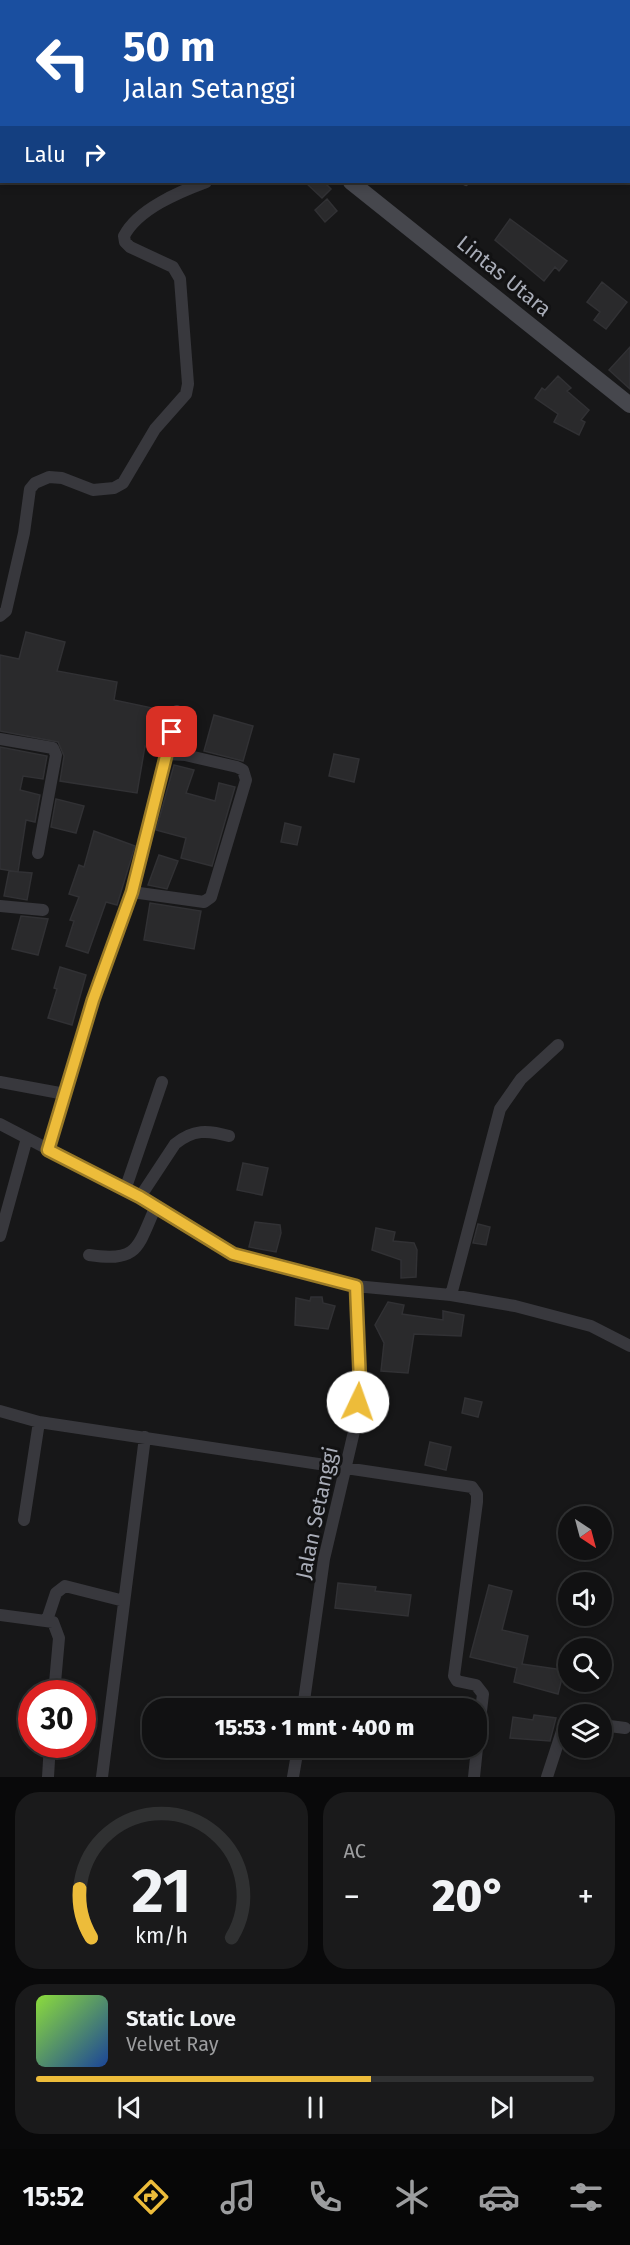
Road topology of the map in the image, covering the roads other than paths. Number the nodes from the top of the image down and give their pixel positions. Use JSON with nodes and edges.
{"nodes":[{"id":1,"x":204,"y":183,"type":"edge"},
{"id":2,"x":352,"y":183,"type":"edge"},
{"id":3,"x":630,"y":405,"type":"edge"},
{"id":4,"x":0,"y":616,"type":"edge"},
{"id":5,"x":177,"y":711,"type":"dead end"},
{"id":6,"x":0,"y":739,"type":"edge"},
{"id":7,"x":167,"y":754,"type":"junction"},
{"id":8,"x":38,"y":853,"type":"dead end"},
{"id":9,"x":132,"y":892,"type":"junction"},
{"id":10,"x":0,"y":906,"type":"edge"},
{"id":11,"x":43,"y":910,"type":"dead end"},
{"id":12,"x":558,"y":1045,"type":"dead end"},
{"id":13,"x":0,"y":1082,"type":"edge"},
{"id":14,"x":162,"y":1082,"type":"dead end"},
{"id":15,"x":65,"y":1094,"type":"junction"},
{"id":16,"x":0,"y":1124,"type":"edge"},
{"id":17,"x":229,"y":1136,"type":"dead end"},
{"id":18,"x":27,"y":1138,"type":"junction"},
{"id":19,"x":48,"y":1150,"type":"junction"},
{"id":20,"x":124,"y":1190,"type":"junction"},
{"id":21,"x":140,"y":1197,"type":"junction"},
{"id":22,"x":155,"y":1208,"type":"junction"},
{"id":23,"x":0,"y":1236,"type":"edge"},
{"id":24,"x":88,"y":1255,"type":"dead end"},
{"id":25,"x":356,"y":1286,"type":"junction"},
{"id":26,"x":450,"y":1296,"type":"junction"},
{"id":27,"x":630,"y":1346,"type":"edge"},
{"id":28,"x":0,"y":1411,"type":"edge"},
{"id":29,"x":39,"y":1422,"type":"junction"},
{"id":30,"x":145,"y":1437,"type":"junction"},
{"id":31,"x":345,"y":1467,"type":"junction"},
{"id":32,"x":24,"y":1520,"type":"dead end"},
{"id":33,"x":124,"y":1601,"type":"junction"},
{"id":34,"x":0,"y":1615,"type":"edge"},
{"id":35,"x":47,"y":1620,"type":"junction"},
{"id":36,"x":55,"y":1680,"type":"edge"},
{"id":37,"x":304,"y":1698,"type":"edge"},
{"id":38,"x":483,"y":1698,"type":"edge"},
{"id":39,"x":612,"y":1726,"type":"edge"},
{"id":40,"x":626,"y":1728,"type":"dead end"},
{"id":41,"x":558,"y":1743,"type":"edge"},
{"id":42,"x":49,"y":1758,"type":"edge"},
{"id":43,"x":296,"y":1758,"type":"edge"},
{"id":44,"x":476,"y":1758,"type":"edge"},
{"id":45,"x":48,"y":1777,"type":"edge"},
{"id":46,"x":102,"y":1777,"type":"edge"},
{"id":47,"x":293,"y":1777,"type":"edge"},
{"id":48,"x":474,"y":1777,"type":"edge"},
{"id":49,"x":547,"y":1777,"type":"edge"}],
"edges":[{"from":1,"to":4,"type":"street"},
{"from":2,"to":3,"type":"street","name":"Lintas Utara"},
{"from":5,"to":7,"type":"street"},
{"from":6,"to":8,"type":"street"},
{"from":7,"to":9,"type":"street"},
{"from":7,"to":9,"type":"street"},
{"from":9,"to":15,"type":"street"},
{"from":10,"to":11,"type":"street"},
{"from":12,"to":26,"type":"street"},
{"from":13,"to":15,"type":"street"},
{"from":14,"to":20,"type":"street"},
{"from":15,"to":19,"type":"street"},
{"from":16,"to":18,"type":"street"},
{"from":17,"to":21,"type":"street"},
{"from":18,"to":19,"type":"street"},
{"from":18,"to":23,"type":"street"},
{"from":19,"to":20,"type":"street"},
{"from":20,"to":21,"type":"street"},
{"from":21,"to":22,"type":"street"},
{"from":22,"to":24,"type":"street"},
{"from":22,"to":25,"type":"street"},
{"from":25,"to":26,"type":"street"},
{"from":25,"to":31,"type":"street","name":"Jalan Setanggi"},
{"from":26,"to":27,"type":"street"},
{"from":28,"to":29,"type":"street"},
{"from":29,"to":30,"type":"street"},
{"from":29,"to":32,"type":"street"},
{"from":30,"to":31,"type":"street"},
{"from":30,"to":33,"type":"street"},
{"from":31,"to":37,"type":"street","name":"Jalan Setanggi"},
{"from":31,"to":38,"type":"street"},
{"from":33,"to":35,"type":"street"},
{"from":33,"to":46,"type":"street"},
{"from":34,"to":35,"type":"street"},
{"from":35,"to":36,"type":"street"},
{"from":39,"to":40,"type":"street"},
{"from":41,"to":49,"type":"street"},
{"from":42,"to":45,"type":"street"},
{"from":43,"to":47,"type":"street"},
{"from":44,"to":48,"type":"street"}]}
